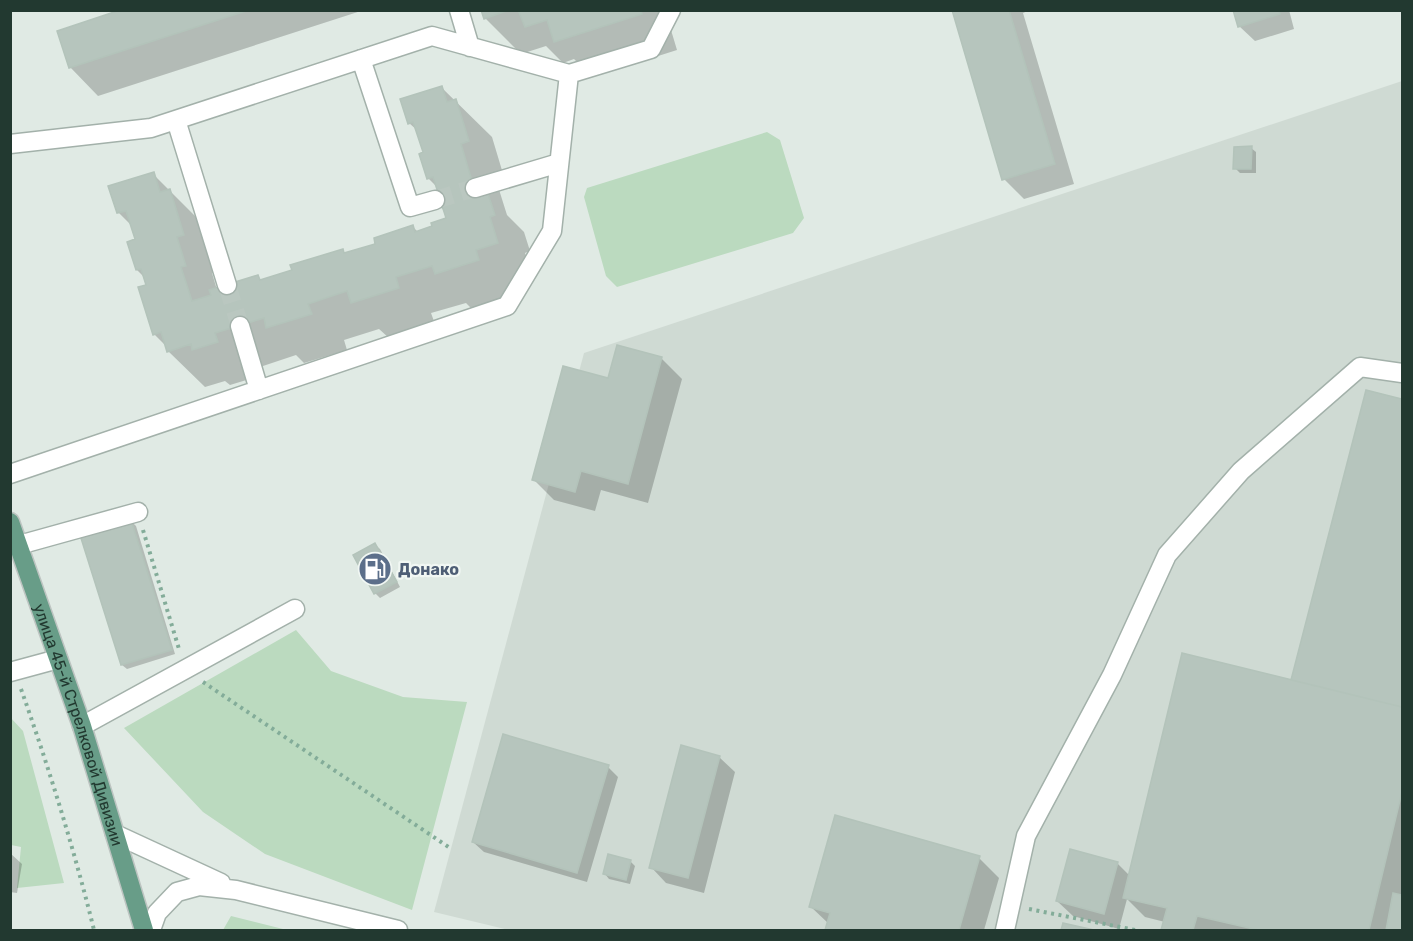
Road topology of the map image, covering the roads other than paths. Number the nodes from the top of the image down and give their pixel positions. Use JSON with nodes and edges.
{"nodes":[{"id":1,"x":459,"y":10,"type":"edge"},
{"id":2,"x":671,"y":10,"type":"edge"},
{"id":3,"x":470,"y":47,"type":"junction"},
{"id":4,"x":361,"y":60,"type":"junction"},
{"id":5,"x":569,"y":74,"type":"junction"},
{"id":6,"x":176,"y":120,"type":"junction"},
{"id":7,"x":10,"y":144,"type":"edge"},
{"id":8,"x":559,"y":163,"type":"junction"},
{"id":9,"x":475,"y":188,"type":"tunnel mouth"},
{"id":10,"x":435,"y":200,"type":"tunnel mouth"},
{"id":11,"x":227,"y":285,"type":"tunnel mouth"},
{"id":12,"x":240,"y":326,"type":"tunnel mouth"},
{"id":13,"x":1402,"y":373,"type":"edge"},
{"id":14,"x":259,"y":390,"type":"junction"},
{"id":15,"x":10,"y":474,"type":"edge"},
{"id":16,"x":138,"y":512,"type":"road end"},
{"id":17,"x":13,"y":533,"type":"edge"},
{"id":18,"x":295,"y":609,"type":"dead end"},
{"id":19,"x":58,"y":658,"type":"junction"},
{"id":20,"x":13,"y":672,"type":"edge"},
{"id":21,"x":82,"y":726,"type":"junction"},
{"id":22,"x":115,"y":834,"type":"junction"},
{"id":23,"x":236,"y":890,"type":"junction"},
{"id":24,"x":144,"y":930,"type":"edge"},
{"id":25,"x":151,"y":930,"type":"edge"},
{"id":26,"x":398,"y":930,"type":"edge"},
{"id":27,"x":1005,"y":930,"type":"edge"}],
"edges":[{"from":1,"to":3,"type":"street"},
{"from":2,"to":5,"type":"street"},
{"from":3,"to":4,"type":"street"},
{"from":3,"to":5,"type":"street"},
{"from":4,"to":6,"type":"street"},
{"from":4,"to":10,"type":"street"},
{"from":5,"to":8,"type":"street"},
{"from":6,"to":7,"type":"street"},
{"from":6,"to":11,"type":"street"},
{"from":8,"to":9,"type":"street"},
{"from":8,"to":14,"type":"street"},
{"from":12,"to":14,"type":"street"},
{"from":13,"to":27,"type":"street"},
{"from":14,"to":15,"type":"street"},
{"from":16,"to":17,"type":"street"},
{"from":17,"to":19,"type":"main road","name":"улица 45-й Стрелковой Дивизии"},
{"from":18,"to":21,"type":"street"},
{"from":19,"to":20,"type":"street"},
{"from":19,"to":21,"type":"main road","name":"улица 45-й Стрелковой Дивизии"},
{"from":21,"to":22,"type":"main road","name":"улица 45-й Стрелковой Дивизии"},
{"from":22,"to":23,"type":"street"},
{"from":22,"to":24,"type":"main road","name":"улица 45-й Стрелковой Дивизии"},
{"from":23,"to":25,"type":"street"},
{"from":23,"to":26,"type":"street"}]}
